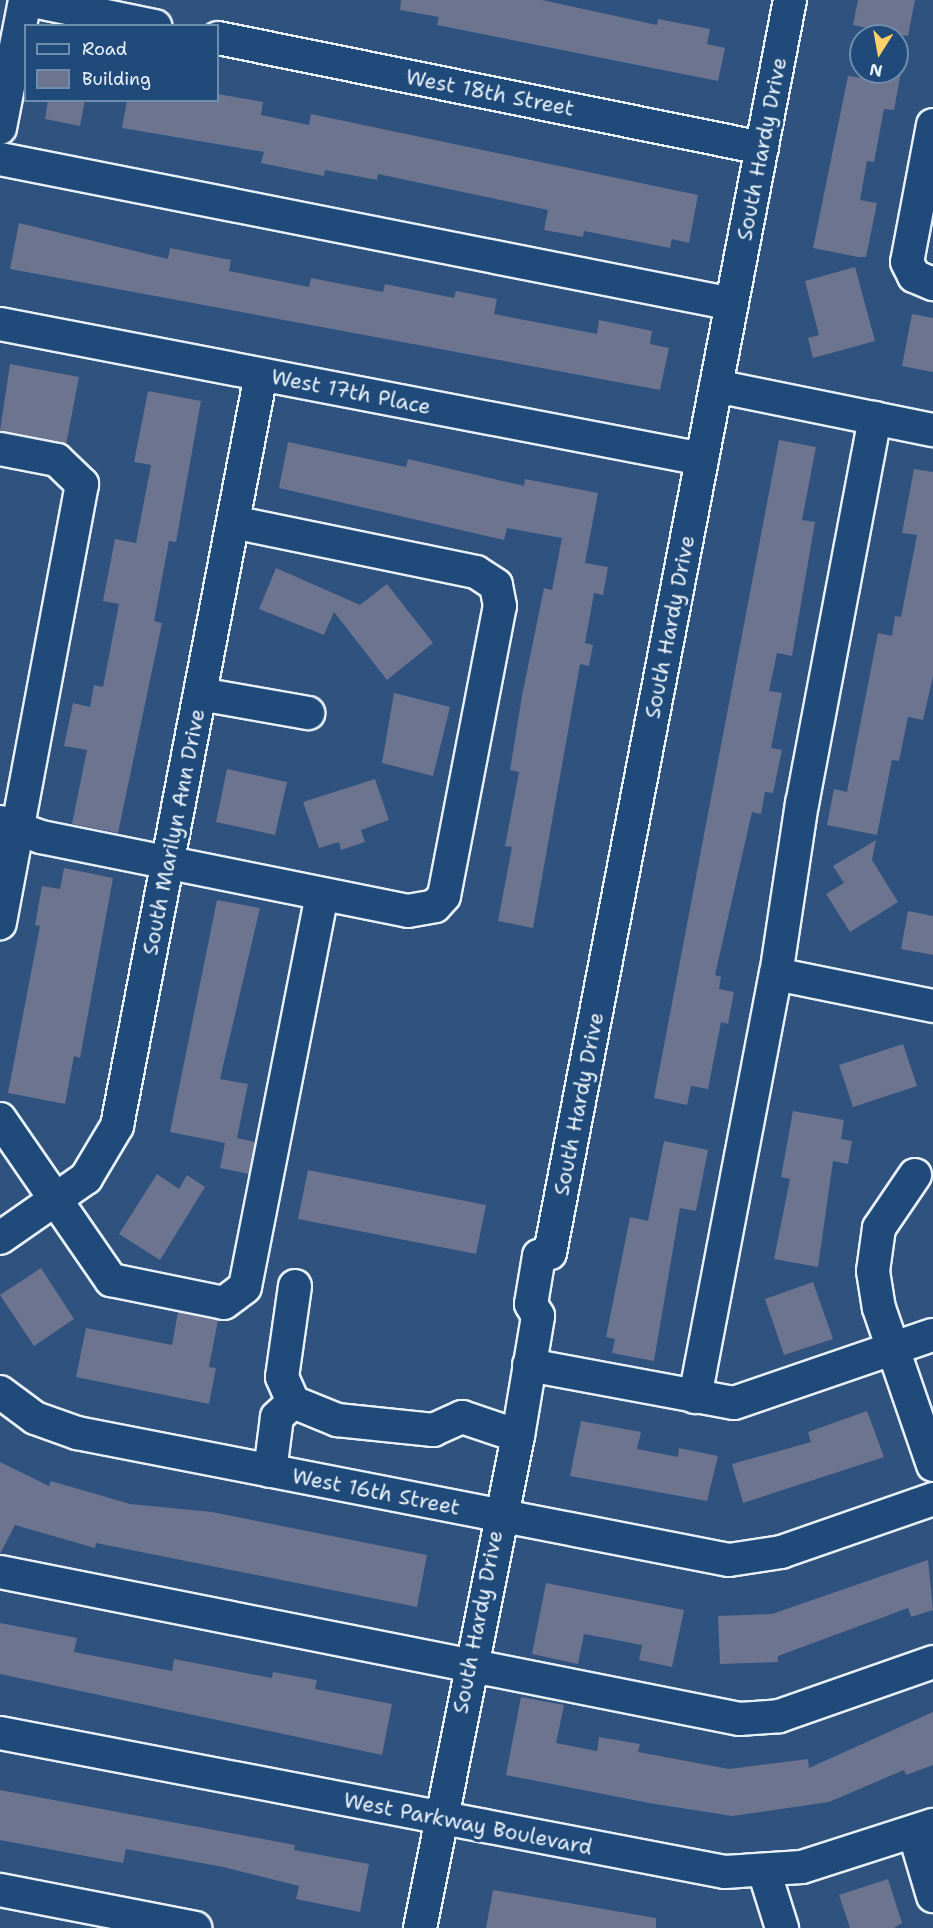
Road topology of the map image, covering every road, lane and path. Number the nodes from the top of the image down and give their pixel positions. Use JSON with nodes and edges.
{"nodes":[{"id":1,"x":26,"y":0,"type":"edge"},
{"id":2,"x":790,"y":0,"type":"edge"},
{"id":3,"x":145,"y":24,"type":"edge"},
{"id":4,"x":219,"y":38,"type":"edge"},
{"id":5,"x":933,"y":125,"type":"edge"},
{"id":6,"x":0,"y":128,"type":"edge"},
{"id":7,"x":762,"y":148,"type":"junction"},
{"id":8,"x":0,"y":159,"type":"edge"},
{"id":9,"x":933,"y":284,"type":"edge"},
{"id":10,"x":732,"y":304,"type":"junction"},
{"id":11,"x":0,"y":324,"type":"edge"},
{"id":12,"x":261,"y":375,"type":"junction"},
{"id":13,"x":716,"y":386,"type":"junction"},
{"id":14,"x":875,"y":418,"type":"junction"},
{"id":15,"x":933,"y":430,"type":"edge"},
{"id":16,"x":0,"y":449,"type":"edge"},
{"id":17,"x":702,"y":459,"type":"junction"},
{"id":18,"x":232,"y":522,"type":"junction"},
{"id":19,"x":200,"y":694,"type":"junction"},
{"id":20,"x":308,"y":713,"type":"dead end"},
{"id":21,"x":10,"y":824,"type":"edge"},
{"id":22,"x":168,"y":863,"type":"junction"},
{"id":23,"x":322,"y":894,"type":"junction"},
{"id":24,"x":0,"y":923,"type":"edge"},
{"id":25,"x":776,"y":975,"type":"junction"},
{"id":26,"x":933,"y":1006,"type":"edge"},
{"id":27,"x":0,"y":1119,"type":"edge"},
{"id":28,"x":915,"y":1175,"type":"dead end"},
{"id":29,"x":55,"y":1201,"type":"junction"},
{"id":30,"x":0,"y":1238,"type":"edge"},
{"id":31,"x":295,"y":1286,"type":"dead end"},
{"id":32,"x":933,"y":1335,"type":"edge"},
{"id":33,"x":892,"y":1349,"type":"junction"},
{"id":34,"x":529,"y":1365,"type":"junction"},
{"id":35,"x":0,"y":1392,"type":"edge"},
{"id":36,"x":695,"y":1397,"type":"junction"},
{"id":37,"x":292,"y":1402,"type":"junction"},
{"id":38,"x":518,"y":1436,"type":"junction"},
{"id":39,"x":933,"y":1465,"type":"edge"},
{"id":40,"x":270,"y":1471,"type":"junction"},
{"id":41,"x":933,"y":1499,"type":"edge"},
{"id":42,"x":500,"y":1516,"type":"junction"},
{"id":43,"x":0,"y":1572,"type":"edge"},
{"id":44,"x":933,"y":1662,"type":"edge"},
{"id":45,"x":469,"y":1667,"type":"junction"},
{"id":46,"x":0,"y":1733,"type":"edge"},
{"id":47,"x":441,"y":1819,"type":"junction"},
{"id":48,"x":923,"y":1828,"type":"edge"},
{"id":49,"x":765,"y":1874,"type":"junction"},
{"id":50,"x":0,"y":1890,"type":"edge"},
{"id":51,"x":933,"y":1896,"type":"edge"},
{"id":52,"x":195,"y":1928,"type":"edge"},
{"id":53,"x":420,"y":1928,"type":"edge"},
{"id":54,"x":782,"y":1928,"type":"edge"}],
"edges":[{"from":1,"to":3,"type":"street"},
{"from":1,"to":6,"type":"street"},
{"from":2,"to":7,"type":"street","name":"South Hardy Drive"},
{"from":4,"to":7,"type":"street","name":"West 18th Street"},
{"from":5,"to":9,"type":"street"},
{"from":7,"to":10,"type":"street","name":"South Hardy Drive"},
{"from":8,"to":10,"type":"street"},
{"from":10,"to":13,"type":"street","name":"South Hardy Drive"},
{"from":11,"to":12,"type":"street","name":"West 17th Place"},
{"from":12,"to":17,"type":"street","name":"West 17th Place"},
{"from":12,"to":18,"type":"street","name":"South Marilyn Ann Drive"},
{"from":13,"to":14,"type":"street"},
{"from":13,"to":17,"type":"street","name":"South Hardy Drive"},
{"from":14,"to":15,"type":"street"},
{"from":14,"to":25,"type":"street"},
{"from":16,"to":21,"type":"street"},
{"from":17,"to":34,"type":"street","name":"South Hardy Drive"},
{"from":18,"to":19,"type":"street","name":"South Marilyn Ann Drive"},
{"from":18,"to":23,"type":"street"},
{"from":19,"to":20,"type":"street"},
{"from":19,"to":22,"type":"street","name":"South Marilyn Ann Drive"},
{"from":21,"to":22,"type":"street"},
{"from":21,"to":24,"type":"street"},
{"from":22,"to":23,"type":"street"},
{"from":22,"to":29,"type":"street","name":"South Marilyn Ann Drive"},
{"from":23,"to":29,"type":"street"},
{"from":25,"to":26,"type":"street"},
{"from":25,"to":36,"type":"street"},
{"from":27,"to":29,"type":"street"},
{"from":28,"to":33,"type":"street"},
{"from":29,"to":30,"type":"street","name":"South Marilyn Ann Drive"},
{"from":31,"to":37,"type":"street"},
{"from":32,"to":33,"type":"street"},
{"from":33,"to":36,"type":"street"},
{"from":33,"to":39,"type":"street"},
{"from":34,"to":36,"type":"street"},
{"from":34,"to":38,"type":"street","name":"South Hardy Drive"},
{"from":35,"to":40,"type":"street","name":"West 16th Street"},
{"from":37,"to":38,"type":"street"},
{"from":37,"to":40,"type":"street"},
{"from":38,"to":42,"type":"street","name":"South Hardy Drive"},
{"from":40,"to":42,"type":"street","name":"West 16th Street"},
{"from":41,"to":42,"type":"street","name":"West 16th Street"},
{"from":42,"to":45,"type":"street","name":"South Hardy Drive"},
{"from":43,"to":45,"type":"street"},
{"from":44,"to":45,"type":"street"},
{"from":45,"to":47,"type":"street","name":"South Hardy Drive"},
{"from":46,"to":47,"type":"street","name":"West Parkway Boulevard"},
{"from":47,"to":49,"type":"street","name":"West Parkway Boulevard"},
{"from":47,"to":53,"type":"street","name":"South Hardy Drive"},
{"from":48,"to":49,"type":"street","name":"West Parkway Boulevard"},
{"from":48,"to":51,"type":"street"},
{"from":49,"to":54,"type":"street"},
{"from":50,"to":52,"type":"street"}]}
